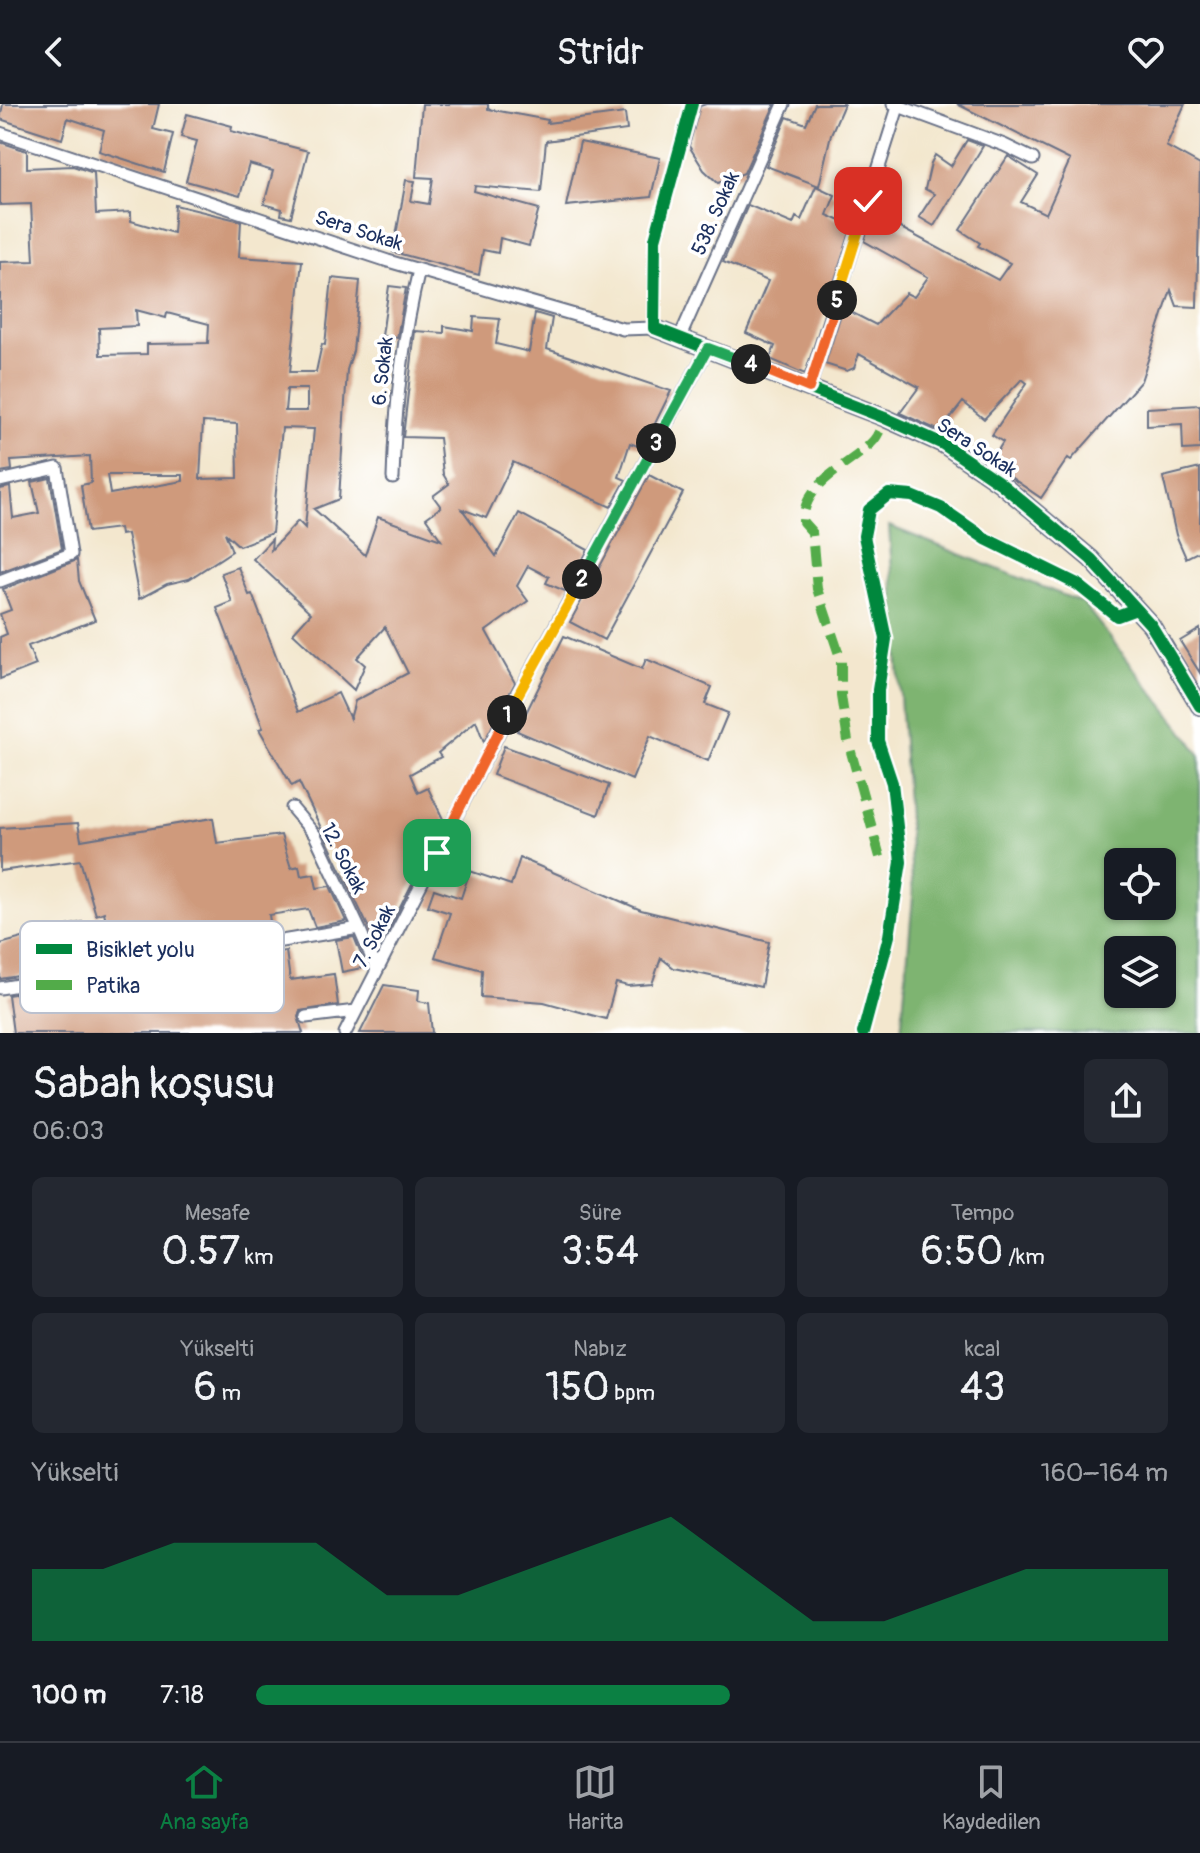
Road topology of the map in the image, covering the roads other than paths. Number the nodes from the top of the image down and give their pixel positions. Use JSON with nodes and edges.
{"nodes":[{"id":1,"x":692,"y":104,"type":"edge"},
{"id":2,"x":784,"y":104,"type":"edge"},
{"id":3,"x":896,"y":105,"type":"edge"},
{"id":4,"x":0,"y":133,"type":"edge"},
{"id":5,"x":1033,"y":159,"type":"dead end"},
{"id":6,"x":419,"y":270,"type":"junction"},
{"id":7,"x":654,"y":328,"type":"junction"},
{"id":8,"x":680,"y":337,"type":"junction"},
{"id":9,"x":708,"y":348,"type":"junction"},
{"id":10,"x":809,"y":388,"type":"junction"},
{"id":11,"x":393,"y":478,"type":"dead end"},
{"id":12,"x":0,"y":481,"type":"edge"},
{"id":13,"x":0,"y":581,"type":"edge"},
{"id":14,"x":1200,"y":706,"type":"edge"},
{"id":15,"x":292,"y":808,"type":"dead end"},
{"id":16,"x":359,"y":928,"type":"junction"},
{"id":17,"x":284,"y":941,"type":"edge"},
{"id":18,"x":377,"y":970,"type":"junction"},
{"id":19,"x":20,"y":985,"type":"edge"},
{"id":20,"x":0,"y":988,"type":"edge"},
{"id":21,"x":356,"y":1011,"type":"junction"},
{"id":22,"x":306,"y":1017,"type":"dead end"},
{"id":23,"x":345,"y":1033,"type":"edge"}],
"edges":[{"from":1,"to":7,"type":"street"},
{"from":2,"to":8,"type":"street","name":"538. Sokak"},
{"from":3,"to":5,"type":"street"},
{"from":3,"to":10,"type":"street"},
{"from":4,"to":6,"type":"street","name":"Sera Sokak"},
{"from":6,"to":7,"type":"street","name":"Sera Sokak"},
{"from":6,"to":11,"type":"street","name":"6. Sokak"},
{"from":7,"to":8,"type":"street","name":"Sera Sokak"},
{"from":8,"to":9,"type":"street","name":"Sera Sokak"},
{"from":9,"to":10,"type":"street","name":"Sera Sokak"},
{"from":9,"to":18,"type":"street","name":"7. Sokak"},
{"from":10,"to":14,"type":"street","name":"Sera Sokak"},
{"from":12,"to":13,"type":"street"},
{"from":15,"to":16,"type":"street","name":"12. Sokak"},
{"from":16,"to":17,"type":"street"},
{"from":16,"to":18,"type":"street","name":"12. Sokak"},
{"from":18,"to":21,"type":"street","name":"7. Sokak"},
{"from":19,"to":20,"type":"street"},
{"from":21,"to":22,"type":"street"},
{"from":21,"to":23,"type":"street","name":"7. Sokak"}]}
